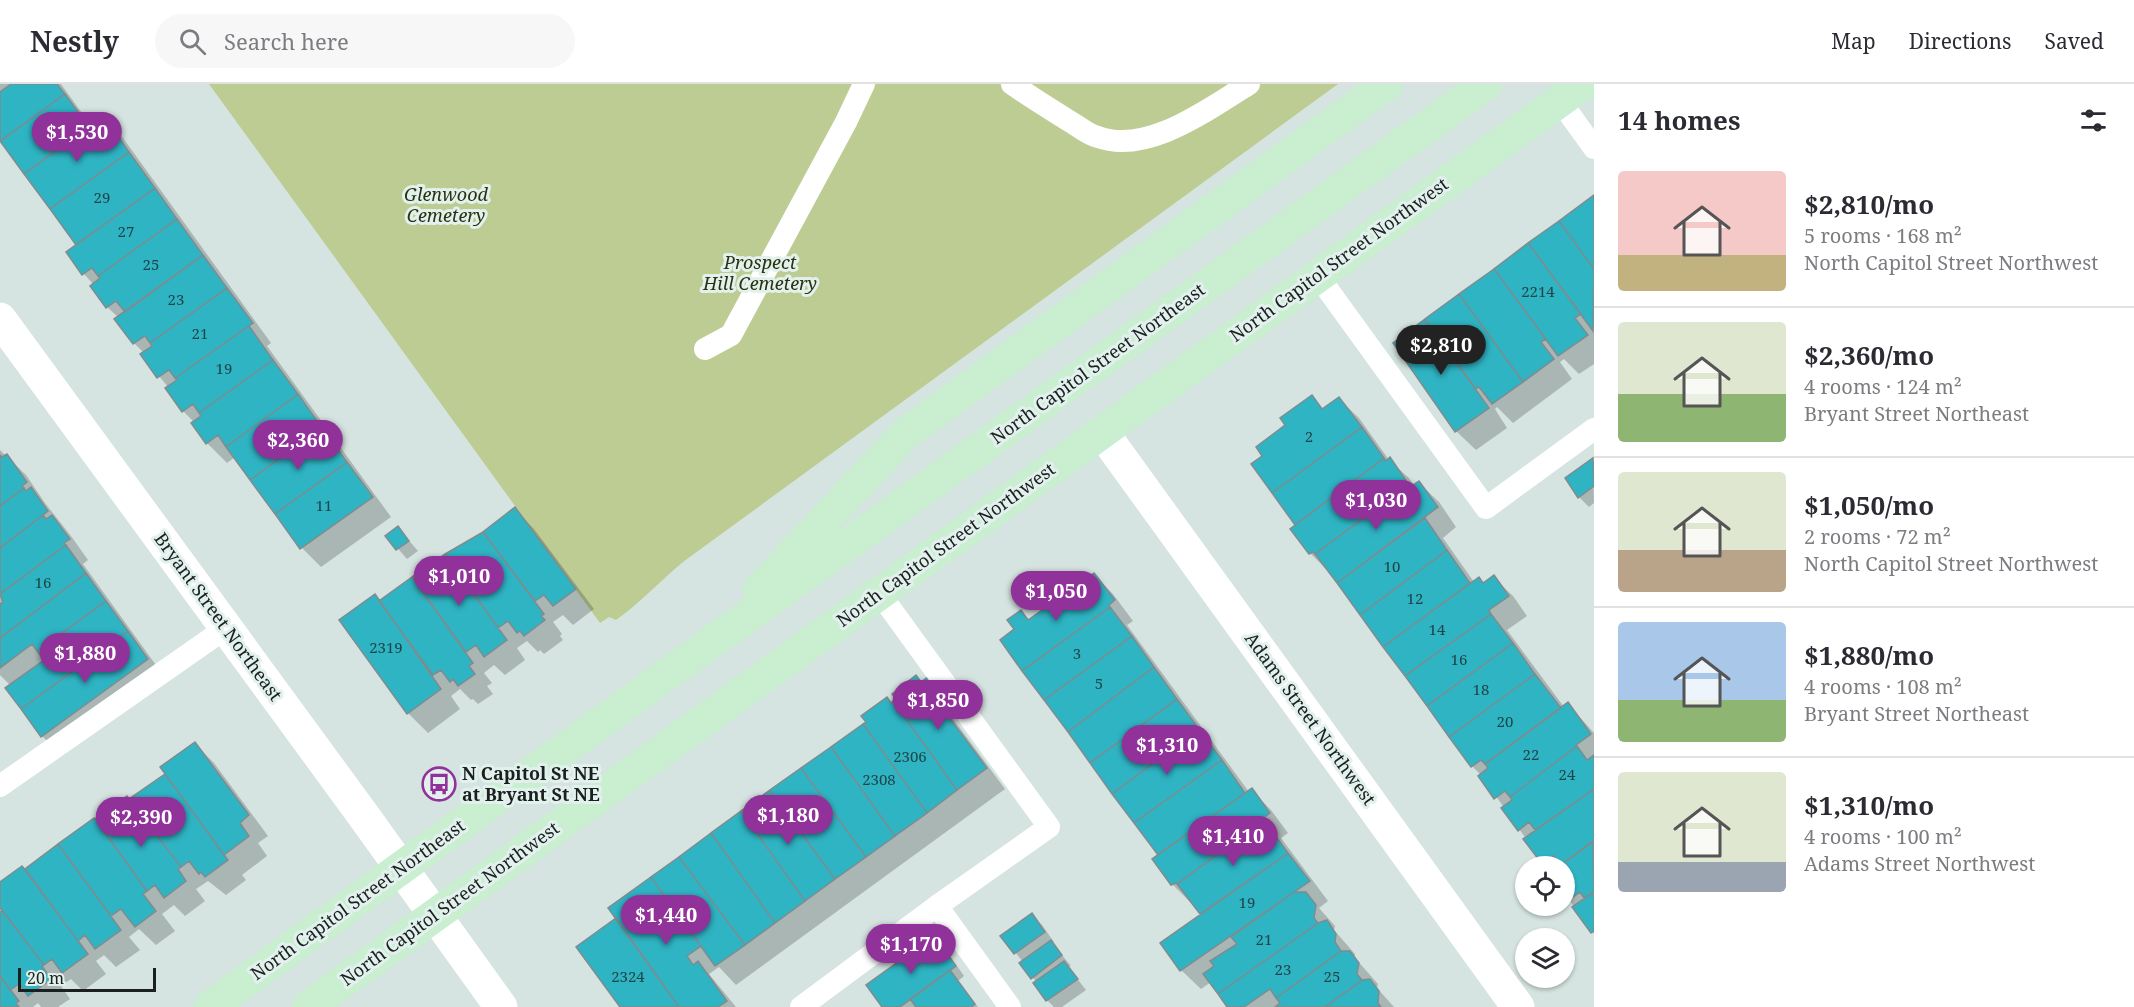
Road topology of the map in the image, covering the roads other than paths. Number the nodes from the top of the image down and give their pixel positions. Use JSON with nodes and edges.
{"nodes":[{"id":1,"x":864,"y":84,"type":"edge"},
{"id":2,"x":1012,"y":84,"type":"edge"},
{"id":3,"x":1249,"y":84,"type":"edge"},
{"id":4,"x":1388,"y":84,"type":"edge"},
{"id":5,"x":1486,"y":84,"type":"edge"},
{"id":6,"x":1572,"y":92,"type":"edge"},
{"id":7,"x":1594,"y":148,"type":"edge"},
{"id":8,"x":1318,"y":276,"type":"junction"},
{"id":9,"x":0,"y":319,"type":"edge"},
{"id":10,"x":705,"y":349,"type":"dead end"},
{"id":11,"x":1594,"y":429,"type":"edge"},
{"id":12,"x":1101,"y":432,"type":"junction"},
{"id":13,"x":880,"y":594,"type":"junction"},
{"id":14,"x":226,"y":628,"type":"junction"},
{"id":15,"x":709,"y":644,"type":"junction"},
{"id":16,"x":0,"y":786,"type":"edge"},
{"id":17,"x":402,"y":869,"type":"junction"},
{"id":18,"x":937,"y":906,"type":"junction"},
{"id":19,"x":434,"y":915,"type":"junction"},
{"id":20,"x":210,"y":1007,"type":"edge"},
{"id":21,"x":308,"y":1007,"type":"edge"},
{"id":22,"x":501,"y":1007,"type":"edge"},
{"id":23,"x":801,"y":1007,"type":"edge"},
{"id":24,"x":1010,"y":1007,"type":"edge"},
{"id":25,"x":1518,"y":1007,"type":"edge"}],
"edges":[{"from":1,"to":10,"type":"lane"},
{"from":2,"to":3,"type":"lane"},
{"from":4,"to":15,"type":"main road","name":"North Capitol Street Northeast"},
{"from":5,"to":15,"type":"main road","name":"North Capitol Street Northeast"},
{"from":6,"to":7,"type":"lane"},
{"from":6,"to":8,"type":"main road","name":"North Capitol Street Northwest"},
{"from":8,"to":11,"type":"lane"},
{"from":8,"to":12,"type":"main road","name":"North Capitol Street Northwest"},
{"from":9,"to":14,"type":"street","name":"Bryant Street Northeast"},
{"from":12,"to":13,"type":"main road","name":"North Capitol Street Northwest"},
{"from":12,"to":25,"type":"street","name":"Adams Street Northwest"},
{"from":13,"to":18,"type":"lane"},
{"from":13,"to":19,"type":"main road","name":"North Capitol Street Northwest"},
{"from":14,"to":16,"type":"lane"},
{"from":14,"to":17,"type":"street","name":"Bryant Street Northeast"},
{"from":15,"to":17,"type":"main road","name":"North Capitol Street Northeast"},
{"from":17,"to":19,"type":"street","name":"Bryant Street Northeast"},
{"from":17,"to":20,"type":"main road","name":"North Capitol Street Northeast"},
{"from":18,"to":23,"type":"lane"},
{"from":18,"to":24,"type":"lane"},
{"from":19,"to":21,"type":"main road","name":"North Capitol Street Northwest"},
{"from":19,"to":22,"type":"street","name":"Bryant Street Northeast"}]}
